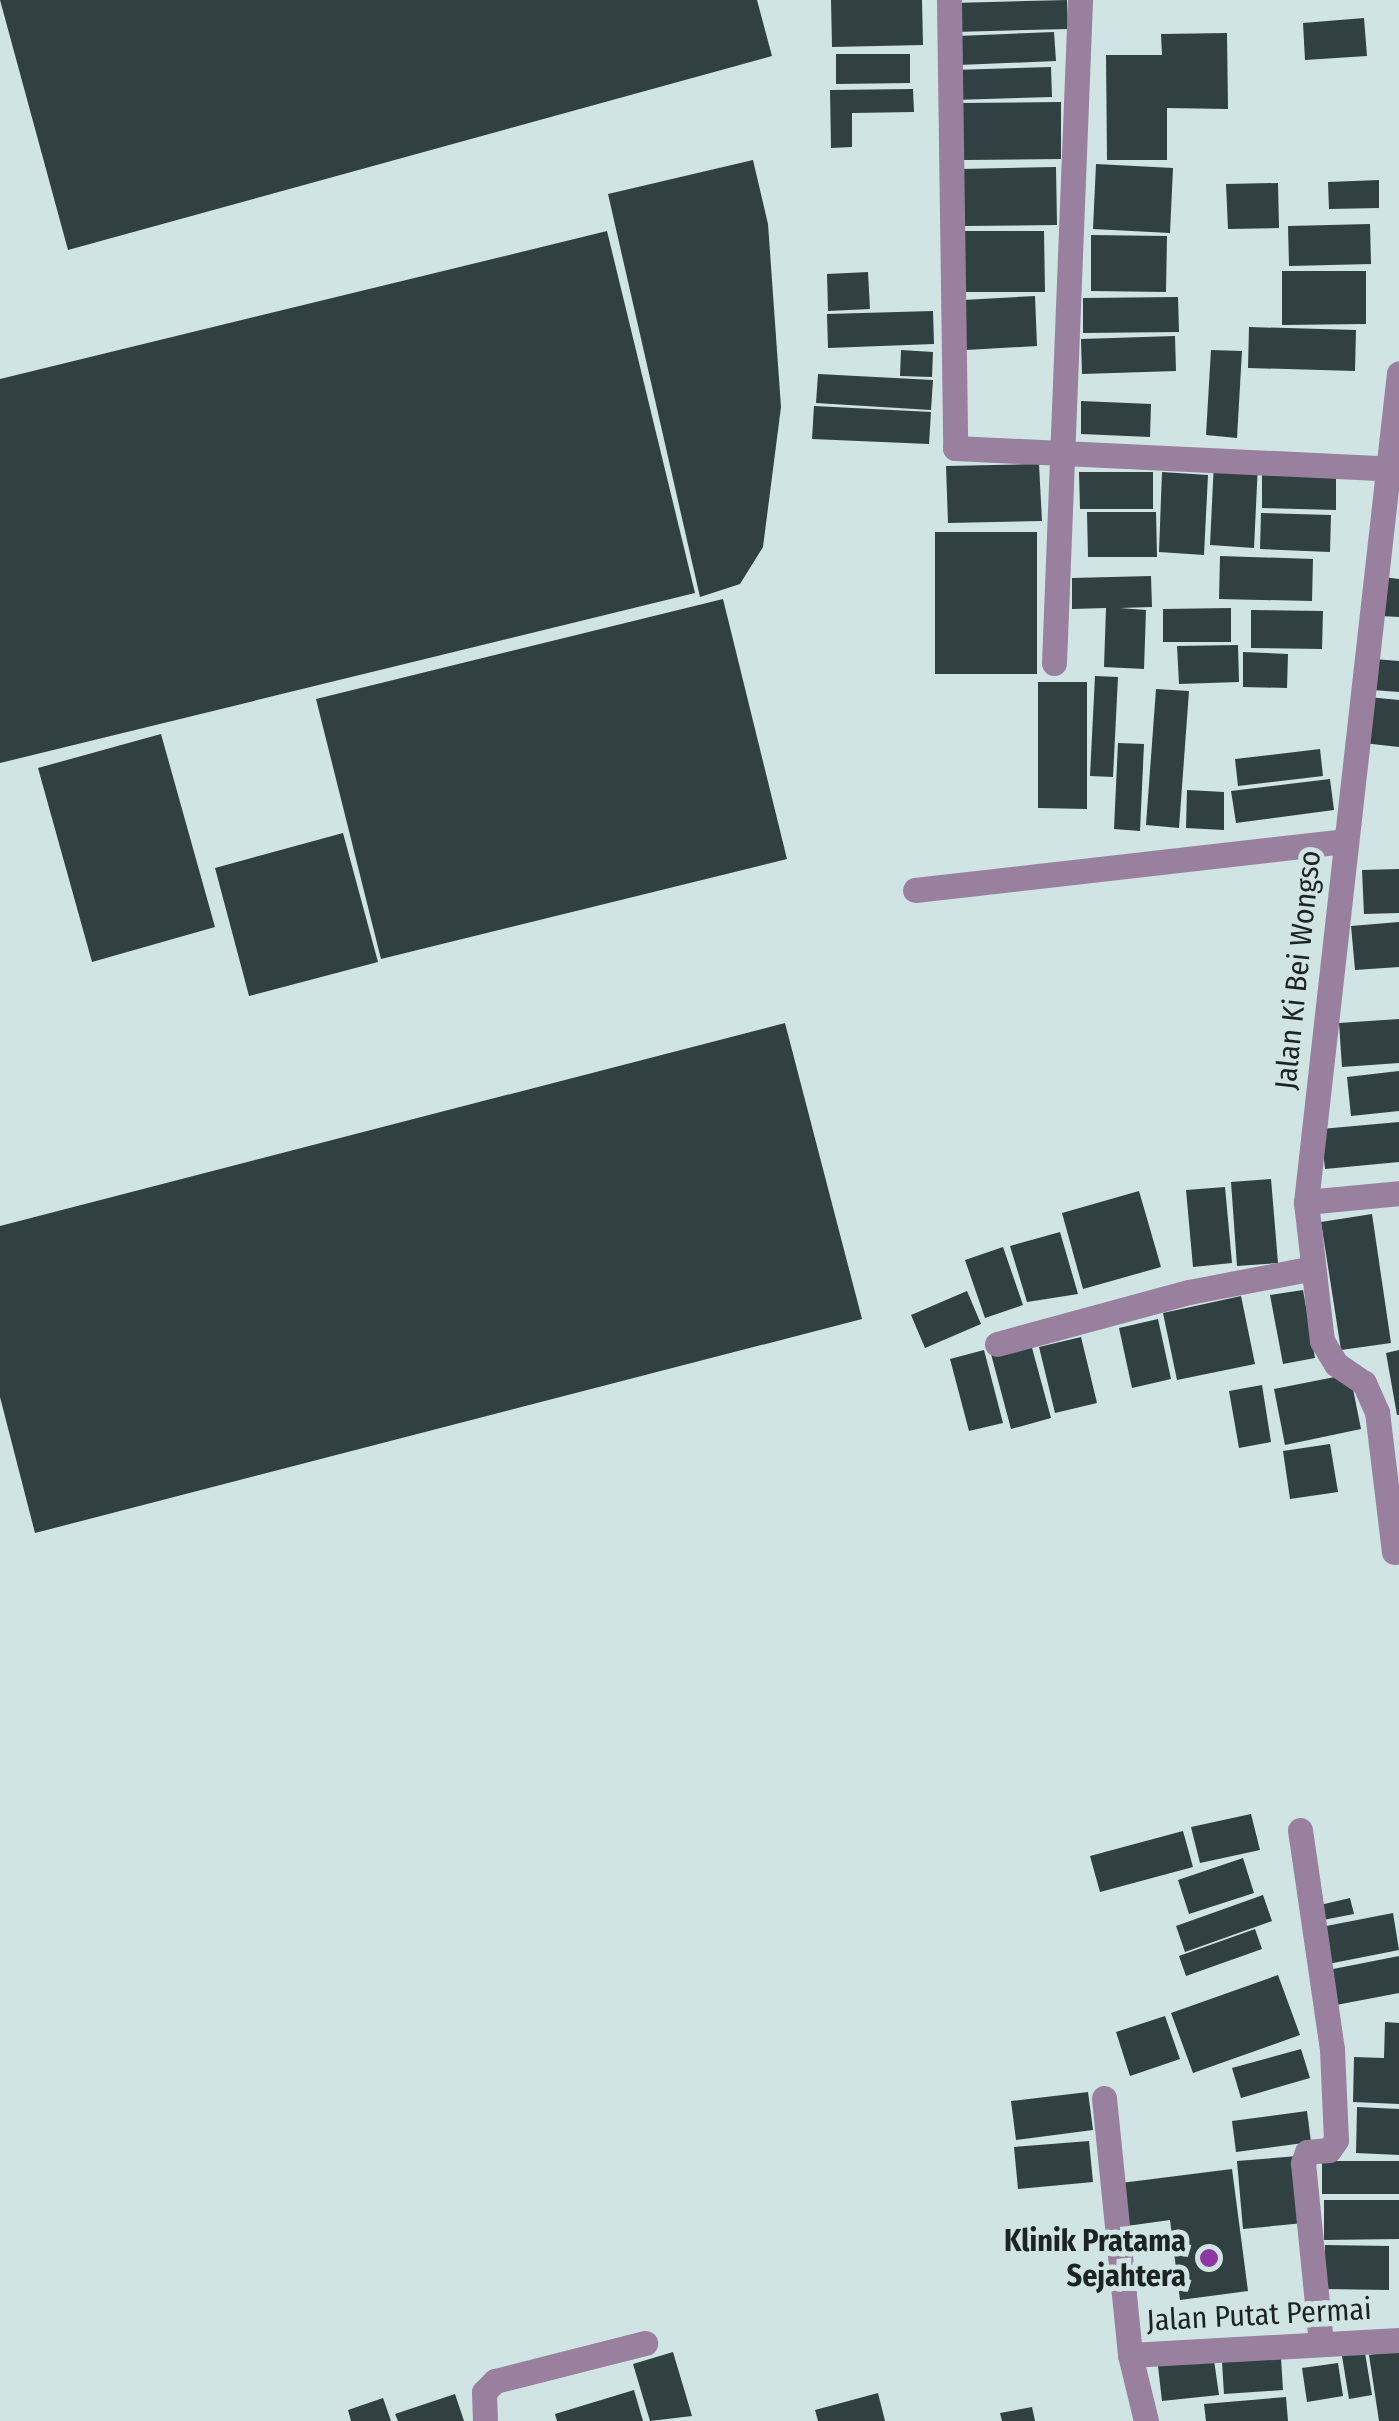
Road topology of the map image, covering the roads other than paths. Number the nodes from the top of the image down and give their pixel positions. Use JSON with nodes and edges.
{"nodes":[{"id":1,"x":948,"y":0,"type":"edge"},
{"id":2,"x":1080,"y":0,"type":"edge"},
{"id":3,"x":1399,"y":374,"type":"edge"},
{"id":4,"x":1066,"y":451,"type":"junction"},
{"id":5,"x":1394,"y":468,"type":"edge"},
{"id":6,"x":1054,"y":663,"type":"dead end"},
{"id":7,"x":1344,"y":841,"type":"junction"},
{"id":8,"x":915,"y":890,"type":"dead end"},
{"id":9,"x":1399,"y":1193,"type":"edge"},
{"id":10,"x":1306,"y":1202,"type":"junction"},
{"id":11,"x":1308,"y":1269,"type":"junction"},
{"id":12,"x":997,"y":1344,"type":"dead end"},
{"id":13,"x":1394,"y":1552,"type":"dead end"},
{"id":14,"x":1300,"y":1830,"type":"dead end"},
{"id":15,"x":1104,"y":2098,"type":"dead end"},
{"id":16,"x":1399,"y":2340,"type":"edge"},
{"id":17,"x":645,"y":2344,"type":"dead end"},
{"id":18,"x":1321,"y":2344,"type":"junction"},
{"id":19,"x":1130,"y":2354,"type":"junction"},
{"id":20,"x":485,"y":2421,"type":"edge"},
{"id":21,"x":1146,"y":2421,"type":"edge"}],
"edges":[{"from":1,"to":4,"type":"street"},
{"from":2,"to":4,"type":"street"},
{"from":3,"to":5,"type":"street","name":"Jalan Ki Bei Wongso"},
{"from":4,"to":5,"type":"street"},
{"from":4,"to":6,"type":"street"},
{"from":5,"to":7,"type":"street","name":"Jalan Ki Bei Wongso"},
{"from":7,"to":8,"type":"street"},
{"from":7,"to":10,"type":"street","name":"Jalan Ki Bei Wongso"},
{"from":9,"to":10,"type":"street"},
{"from":10,"to":11,"type":"street","name":"Jalan Ki Bei Wongso"},
{"from":11,"to":12,"type":"street"},
{"from":11,"to":13,"type":"street","name":"Jalan Ki Bei Wongso"},
{"from":14,"to":18,"type":"street"},
{"from":15,"to":19,"type":"street"},
{"from":16,"to":18,"type":"street","name":"Jalan Putat Permai"},
{"from":17,"to":20,"type":"street"},
{"from":18,"to":19,"type":"street","name":"Jalan Putat Permai"},
{"from":19,"to":21,"type":"street","name":"Jalan Putat Permai"}]}
